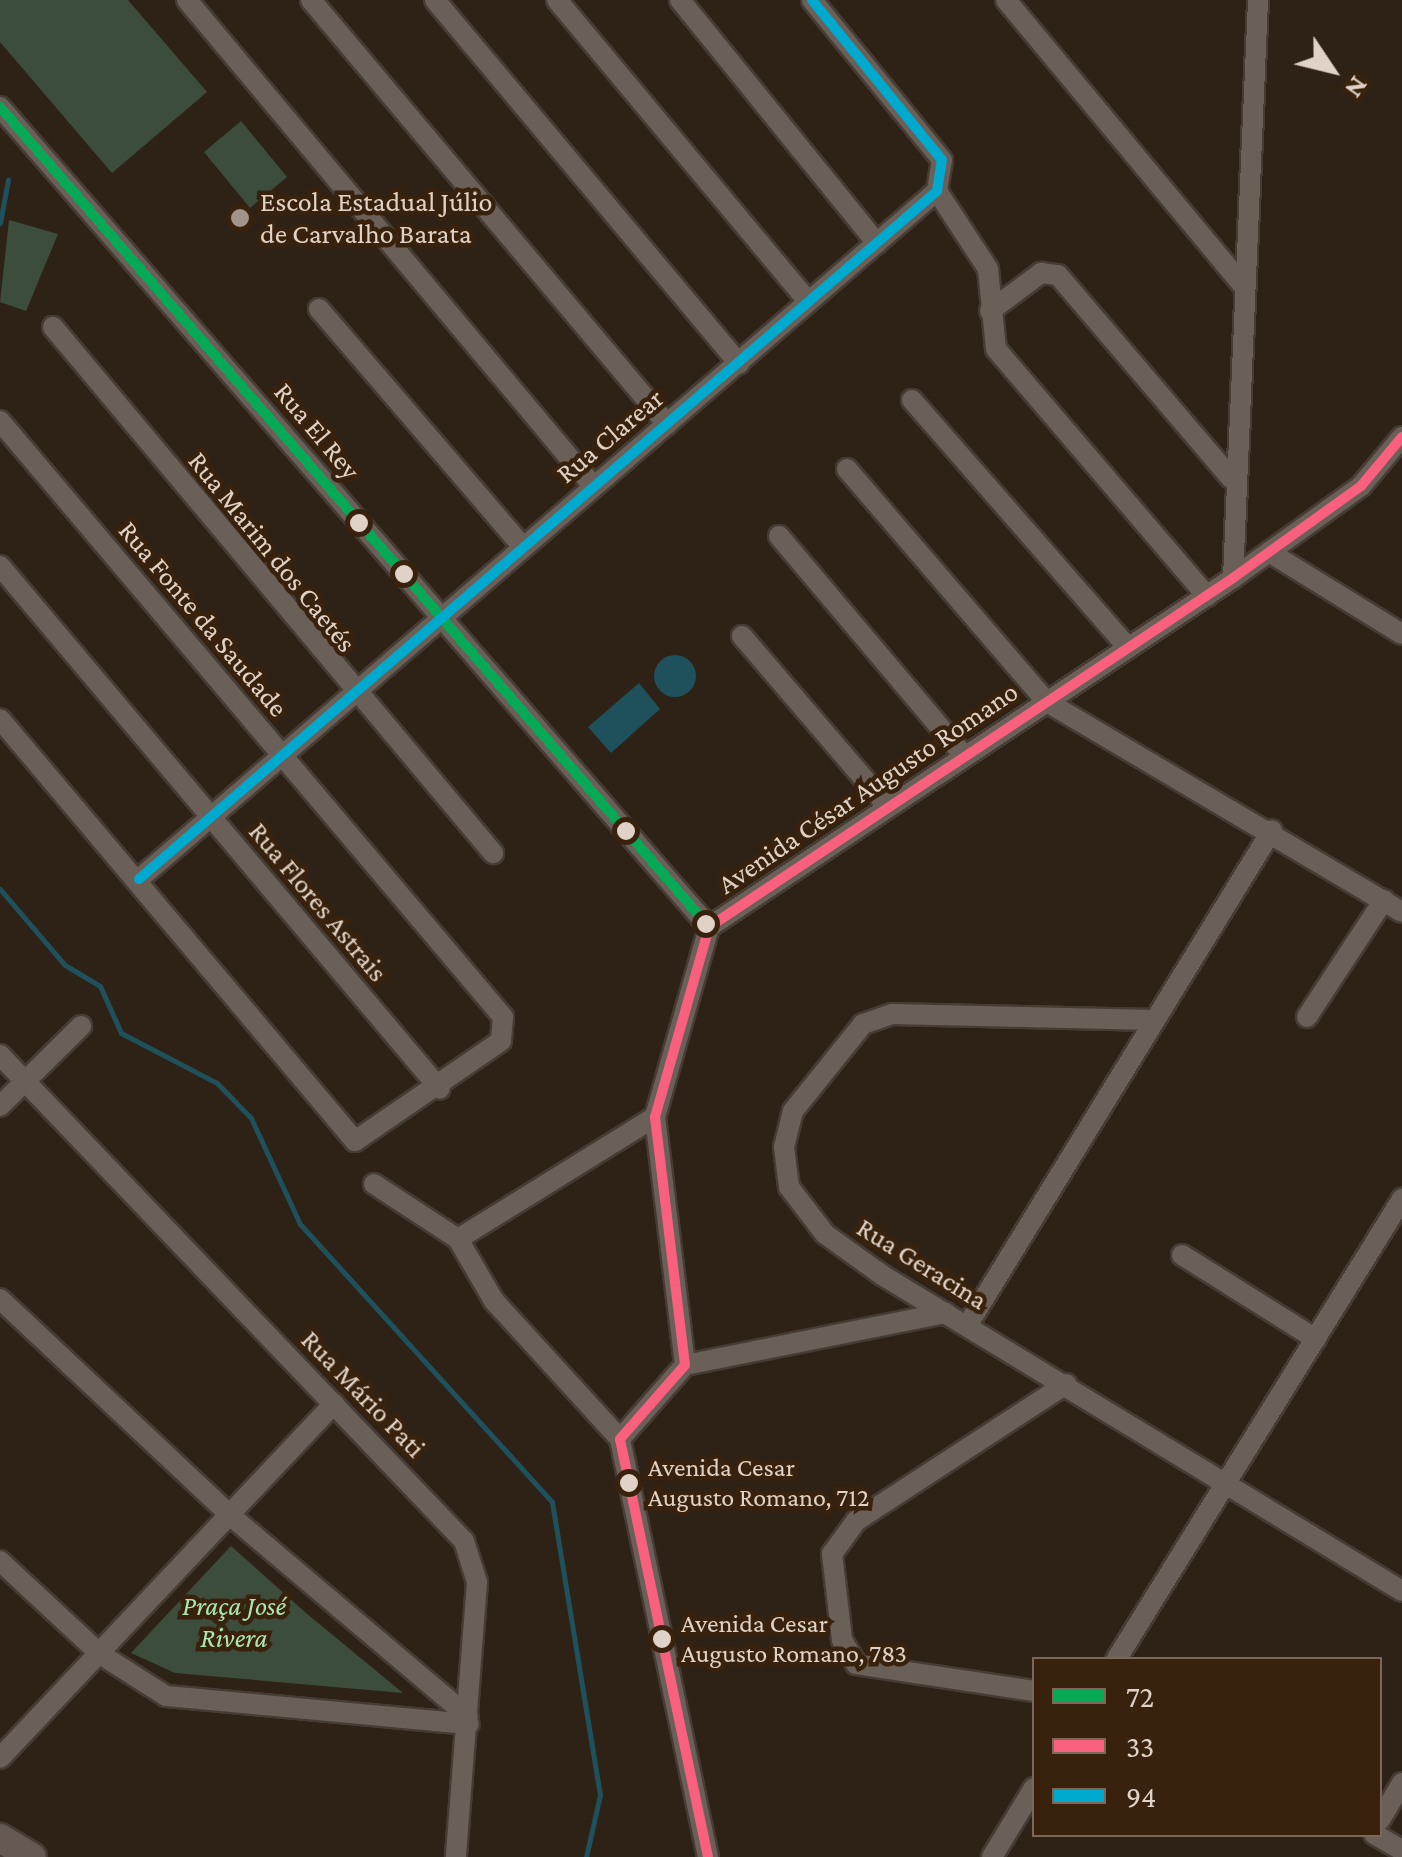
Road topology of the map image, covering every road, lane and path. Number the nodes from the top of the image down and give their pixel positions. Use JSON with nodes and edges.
{"nodes":[{"id":1,"x":187,"y":0,"type":"edge"},
{"id":2,"x":311,"y":0,"type":"edge"},
{"id":3,"x":435,"y":0,"type":"edge"},
{"id":4,"x":557,"y":0,"type":"edge"},
{"id":5,"x":680,"y":0,"type":"edge"},
{"id":6,"x":812,"y":0,"type":"edge"},
{"id":7,"x":1006,"y":0,"type":"edge"},
{"id":8,"x":1258,"y":0,"type":"edge"},
{"id":9,"x":0,"y":107,"type":"edge"},
{"id":10,"x":937,"y":191,"type":"junction"},
{"id":11,"x":876,"y":244,"type":"junction"},
{"id":12,"x":1242,"y":285,"type":"junction"},
{"id":13,"x":808,"y":302,"type":"junction"},
{"id":14,"x":319,"y":309,"type":"dead end"},
{"id":15,"x":990,"y":311,"type":"junction"},
{"id":16,"x":53,"y":327,"type":"dead end"},
{"id":17,"x":739,"y":364,"type":"junction"},
{"id":18,"x":912,"y":400,"type":"dead end"},
{"id":19,"x":0,"y":421,"type":"edge"},
{"id":20,"x":667,"y":424,"type":"junction"},
{"id":21,"x":1402,"y":437,"type":"edge"},
{"id":22,"x":847,"y":469,"type":"dead end"},
{"id":23,"x":1232,"y":478,"type":"junction"},
{"id":24,"x":592,"y":486,"type":"junction"},
{"id":25,"x":779,"y":536,"type":"dead end"},
{"id":26,"x":521,"y":545,"type":"junction"},
{"id":27,"x":1269,"y":552,"type":"junction"},
{"id":28,"x":0,"y":566,"type":"edge"},
{"id":29,"x":1233,"y":578,"type":"junction"},
{"id":30,"x":1207,"y":596,"type":"junction"},
{"id":31,"x":436,"y":618,"type":"junction"},
{"id":32,"x":1402,"y":634,"type":"edge"},
{"id":33,"x":742,"y":636,"type":"dead end"},
{"id":34,"x":1128,"y":648,"type":"junction"},
{"id":35,"x":351,"y":692,"type":"junction"},
{"id":36,"x":1047,"y":702,"type":"junction"},
{"id":37,"x":0,"y":720,"type":"edge"},
{"id":38,"x":281,"y":755,"type":"junction"},
{"id":39,"x":964,"y":756,"type":"junction"},
{"id":40,"x":888,"y":807,"type":"junction"},
{"id":41,"x":210,"y":816,"type":"junction"},
{"id":42,"x":1272,"y":830,"type":"junction"},
{"id":43,"x":493,"y":853,"type":"dead end"},
{"id":44,"x":139,"y":879,"type":"junction"},
{"id":45,"x":1384,"y":900,"type":"junction"},
{"id":46,"x":1402,"y":912,"type":"edge"},
{"id":47,"x":708,"y":927,"type":"junction"},
{"id":48,"x":1306,"y":1017,"type":"dead end"},
{"id":49,"x":1154,"y":1020,"type":"junction"},
{"id":50,"x":81,"y":1026,"type":"dead end"},
{"id":51,"x":0,"y":1055,"type":"edge"},
{"id":52,"x":24,"y":1080,"type":"junction"},
{"id":53,"x":440,"y":1088,"type":"junction"},
{"id":54,"x":0,"y":1106,"type":"edge"},
{"id":55,"x":656,"y":1117,"type":"junction"},
{"id":56,"x":374,"y":1184,"type":"dead end"},
{"id":57,"x":1402,"y":1199,"type":"edge"},
{"id":58,"x":458,"y":1239,"type":"junction"},
{"id":59,"x":1182,"y":1255,"type":"dead end"},
{"id":60,"x":0,"y":1299,"type":"edge"},
{"id":61,"x":946,"y":1313,"type":"junction"},
{"id":62,"x":967,"y":1326,"type":"junction"},
{"id":63,"x":1316,"y":1339,"type":"junction"},
{"id":64,"x":685,"y":1365,"type":"junction"},
{"id":65,"x":1066,"y":1384,"type":"junction"},
{"id":66,"x":334,"y":1403,"type":"junction"},
{"id":67,"x":620,"y":1439,"type":"junction"},
{"id":68,"x":1227,"y":1482,"type":"junction"},
{"id":69,"x":230,"y":1516,"type":"junction"},
{"id":70,"x":0,"y":1561,"type":"edge"},
{"id":71,"x":1402,"y":1591,"type":"edge"},
{"id":72,"x":100,"y":1654,"type":"junction"},
{"id":73,"x":1118,"y":1657,"type":"edge"},
{"id":74,"x":1032,"y":1691,"type":"edge"},
{"id":75,"x":468,"y":1720,"type":"junction"},
{"id":76,"x":0,"y":1758,"type":"edge"},
{"id":77,"x":1402,"y":1783,"type":"edge"},
{"id":78,"x":1032,"y":1791,"type":"edge"},
{"id":79,"x":1382,"y":1817,"type":"edge"},
{"id":80,"x":1379,"y":1837,"type":"edge"},
{"id":81,"x":0,"y":1838,"type":"edge"},
{"id":82,"x":1402,"y":1850,"type":"edge"},
{"id":83,"x":32,"y":1857,"type":"edge"},
{"id":84,"x":456,"y":1857,"type":"edge"},
{"id":85,"x":708,"y":1857,"type":"edge"},
{"id":86,"x":992,"y":1857,"type":"edge"}],
"edges":[{"from":1,"to":24,"type":"street"},
{"from":2,"to":20,"type":"street"},
{"from":3,"to":17,"type":"street"},
{"from":4,"to":13,"type":"street"},
{"from":5,"to":11,"type":"street"},
{"from":6,"to":10,"type":"street"},
{"from":7,"to":12,"type":"street"},
{"from":8,"to":12,"type":"street"},
{"from":9,"to":31,"type":"street","name":"Rua El Rey"},
{"from":10,"to":11,"type":"street","name":"Rua Clarear"},
{"from":10,"to":15,"type":"street"},
{"from":11,"to":13,"type":"street","name":"Rua Clarear"},
{"from":12,"to":23,"type":"street"},
{"from":13,"to":17,"type":"street","name":"Rua Clarear"},
{"from":14,"to":26,"type":"street"},
{"from":15,"to":23,"type":"street"},
{"from":15,"to":30,"type":"street"},
{"from":16,"to":35,"type":"street","name":"Rua Marim dos Caetés"},
{"from":17,"to":20,"type":"street","name":"Rua Clarear"},
{"from":18,"to":34,"type":"street"},
{"from":19,"to":38,"type":"street","name":"Rua Fonte da Saudade"},
{"from":20,"to":24,"type":"street","name":"Rua Clarear"},
{"from":21,"to":27,"type":"street","name":"Avenida César Augusto Romano"},
{"from":22,"to":36,"type":"street"},
{"from":23,"to":29,"type":"street"},
{"from":24,"to":26,"type":"street","name":"Rua Clarear"},
{"from":25,"to":39,"type":"street"},
{"from":26,"to":31,"type":"street","name":"Rua Clarear"},
{"from":27,"to":29,"type":"street","name":"Avenida César Augusto Romano"},
{"from":27,"to":32,"type":"street"},
{"from":28,"to":41,"type":"street","name":"Rua Flores Astrais"},
{"from":29,"to":30,"type":"street","name":"Avenida César Augusto Romano"},
{"from":30,"to":34,"type":"street","name":"Avenida César Augusto Romano"},
{"from":31,"to":35,"type":"street","name":"Rua Clarear"},
{"from":31,"to":47,"type":"street","name":"Rua El Rey"},
{"from":33,"to":40,"type":"street"},
{"from":34,"to":36,"type":"street","name":"Avenida César Augusto Romano"},
{"from":35,"to":38,"type":"street","name":"Rua Clarear"},
{"from":35,"to":43,"type":"street","name":"Rua Marim dos Caetés"},
{"from":36,"to":39,"type":"street","name":"Avenida César Augusto Romano"},
{"from":36,"to":42,"type":"street"},
{"from":37,"to":44,"type":"street"},
{"from":38,"to":41,"type":"street","name":"Rua Clarear"},
{"from":38,"to":53,"type":"street","name":"Rua Fonte da Saudade"},
{"from":39,"to":40,"type":"street","name":"Avenida César Augusto Romano"},
{"from":40,"to":47,"type":"street","name":"Avenida César Augusto Romano"},
{"from":41,"to":44,"type":"street","name":"Rua Clarear"},
{"from":41,"to":53,"type":"street","name":"Rua Flores Astrais"},
{"from":42,"to":45,"type":"street"},
{"from":42,"to":49,"type":"street"},
{"from":44,"to":53,"type":"street"},
{"from":45,"to":46,"type":"street"},
{"from":45,"to":48,"type":"street"},
{"from":47,"to":55,"type":"street","name":"Avenida César Augusto Romano"},
{"from":49,"to":61,"type":"street","name":"Rua Geracina"},
{"from":49,"to":62,"type":"street"},
{"from":50,"to":52,"type":"street"},
{"from":51,"to":52,"type":"street","name":"Rua Mário Pati"},
{"from":52,"to":54,"type":"street"},
{"from":52,"to":66,"type":"street","name":"Rua Mário Pati"},
{"from":55,"to":58,"type":"street"},
{"from":55,"to":64,"type":"street","name":"Avenida César Augusto Romano"},
{"from":56,"to":58,"type":"street"},
{"from":57,"to":63,"type":"street"},
{"from":58,"to":67,"type":"street"},
{"from":59,"to":63,"type":"street"},
{"from":60,"to":69,"type":"street"},
{"from":61,"to":62,"type":"street","name":"Rua Geracina"},
{"from":61,"to":64,"type":"street"},
{"from":62,"to":65,"type":"street","name":"Rua Geracina"},
{"from":63,"to":68,"type":"street"},
{"from":64,"to":67,"type":"street"},
{"from":65,"to":68,"type":"street","name":"Rua Geracina"},
{"from":65,"to":74,"type":"street"},
{"from":66,"to":69,"type":"street"},
{"from":66,"to":75,"type":"street","name":"Rua Mário Pati"},
{"from":67,"to":85,"type":"street"},
{"from":68,"to":71,"type":"street","name":"Rua Geracina"},
{"from":68,"to":73,"type":"street"},
{"from":69,"to":72,"type":"street"},
{"from":69,"to":75,"type":"street"},
{"from":70,"to":72,"type":"street"},
{"from":72,"to":75,"type":"street"},
{"from":72,"to":76,"type":"street"},
{"from":75,"to":84,"type":"street","name":"Rua Mário Pati"},
{"from":77,"to":79,"type":"street"},
{"from":78,"to":86,"type":"street"},
{"from":80,"to":82,"type":"street"},
{"from":81,"to":83,"type":"street"}]}
